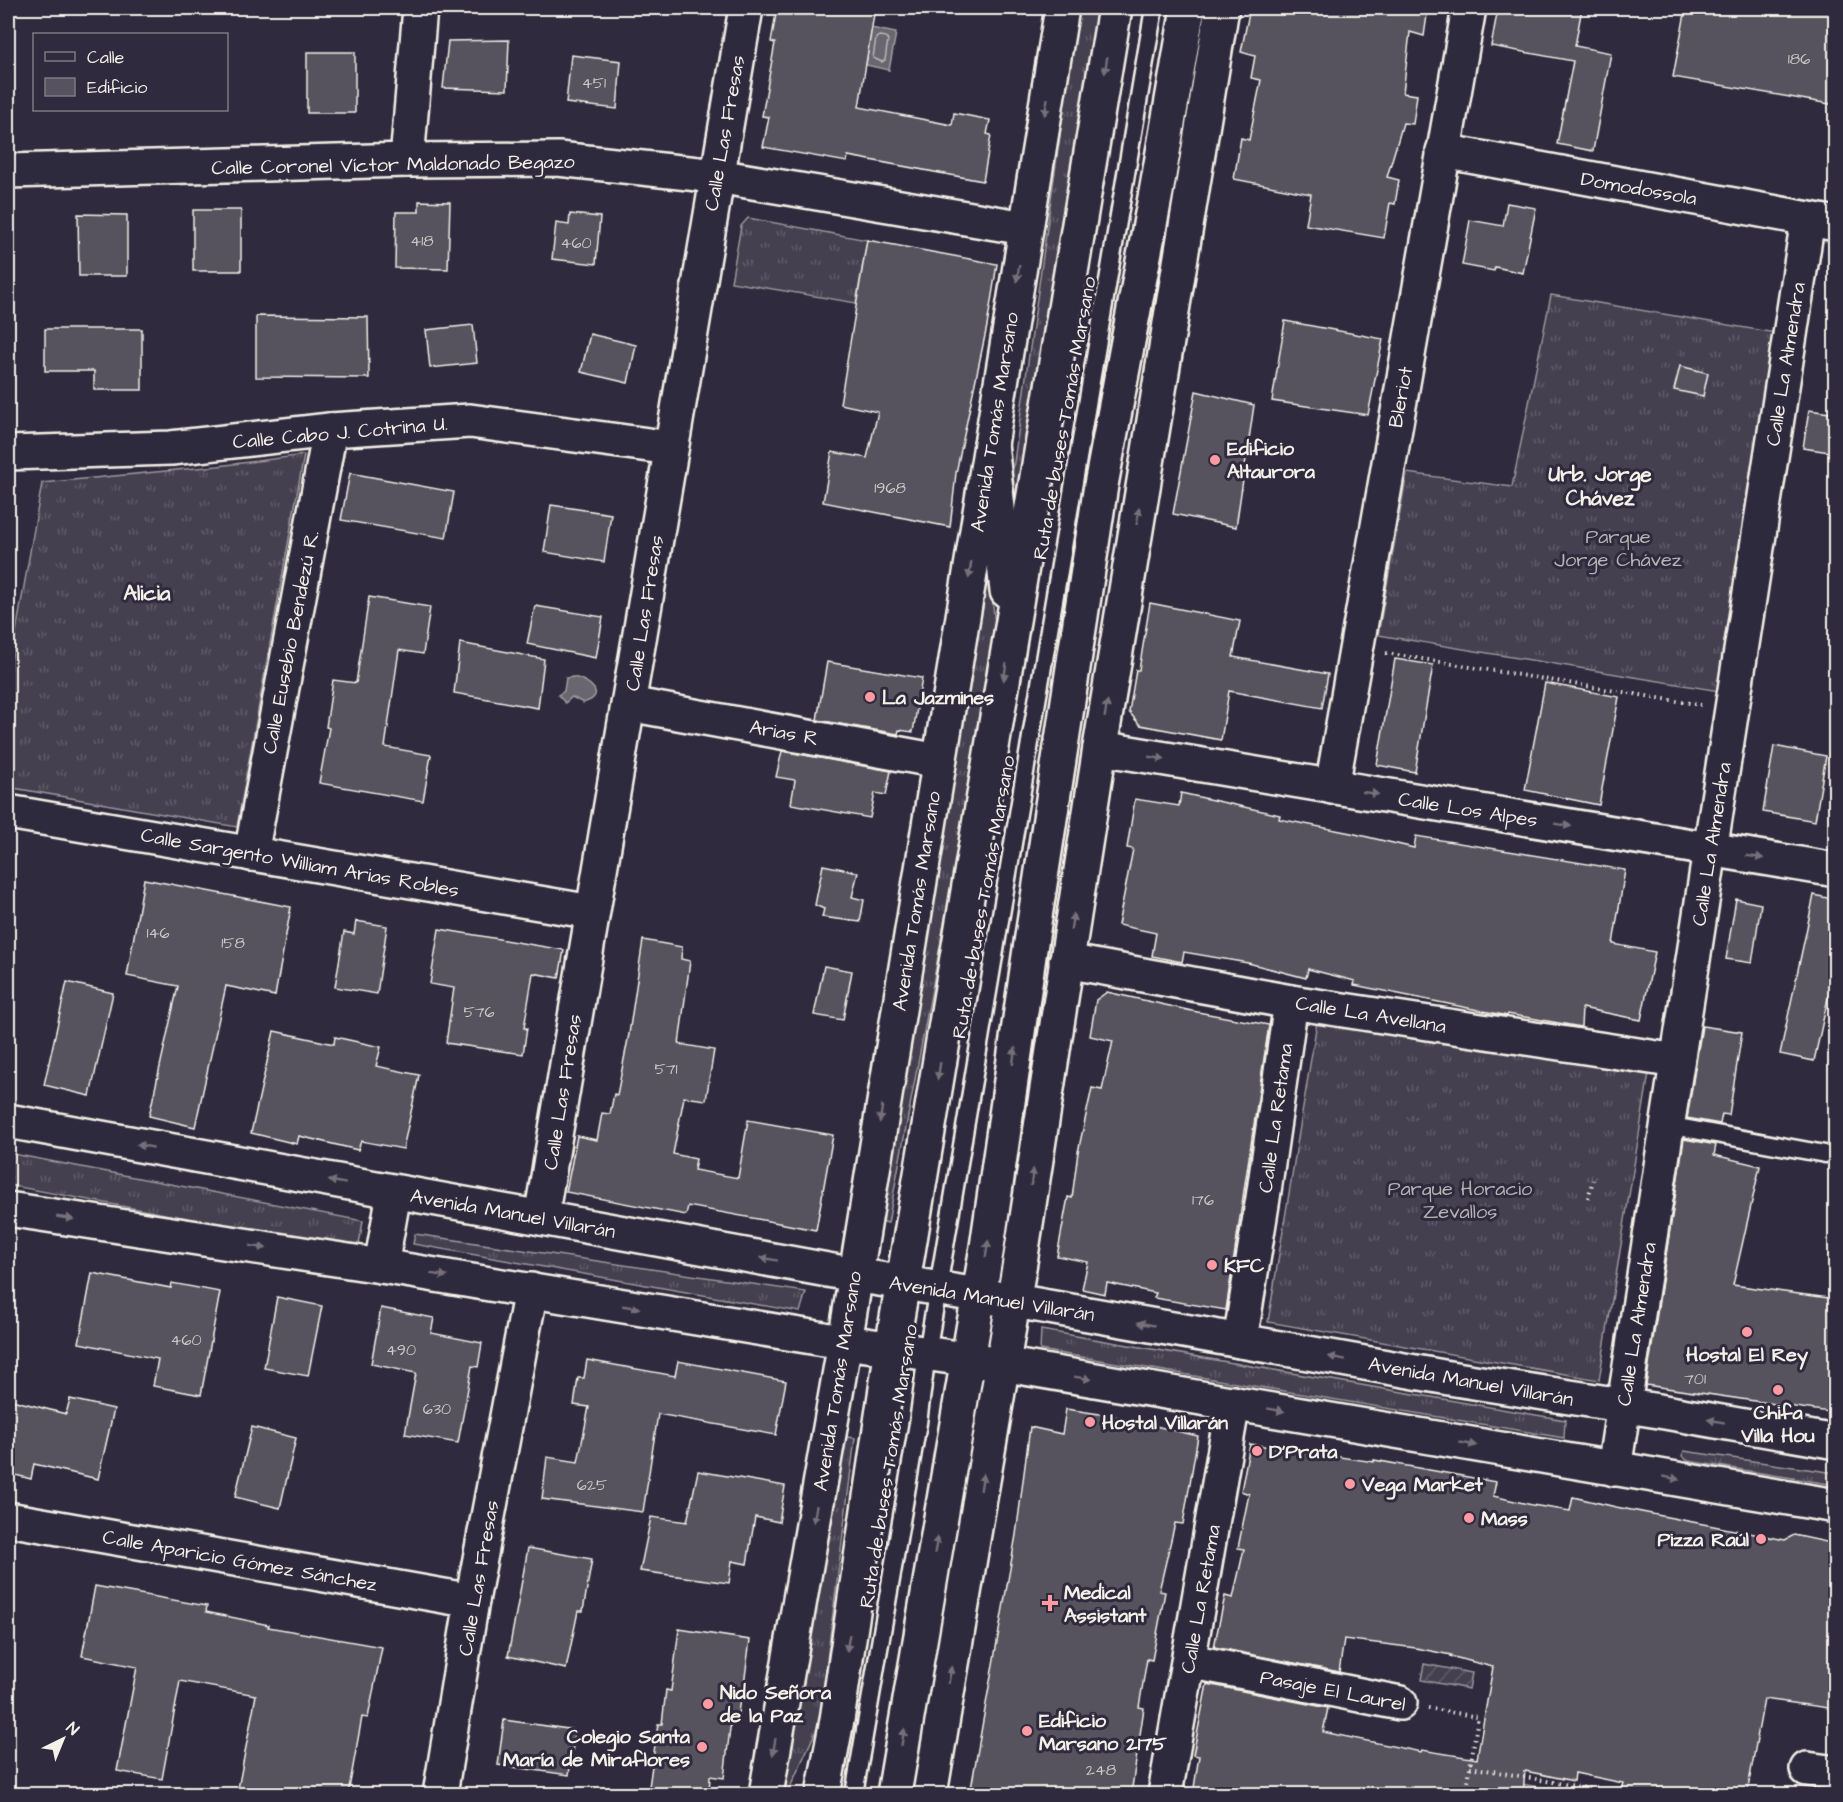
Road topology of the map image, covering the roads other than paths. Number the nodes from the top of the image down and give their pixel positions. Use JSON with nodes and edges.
{"nodes":[{"id":1,"x":420,"y":8,"type":"edge"},
{"id":2,"x":746,"y":8,"type":"edge"},
{"id":3,"x":1062,"y":8,"type":"edge"},
{"id":4,"x":1115,"y":8,"type":"edge"},
{"id":5,"x":1154,"y":8,"type":"edge"},
{"id":6,"x":1188,"y":8,"type":"edge"},
{"id":7,"x":1222,"y":8,"type":"edge"},
{"id":8,"x":1469,"y":8,"type":"edge"},
{"id":9,"x":1443,"y":152,"type":"junction"},
{"id":10,"x":407,"y":160,"type":"junction"},
{"id":11,"x":8,"y":171,"type":"edge"},
{"id":12,"x":717,"y":176,"type":"junction"},
{"id":13,"x":1822,"y":221,"type":"edge"},
{"id":14,"x":1025,"y":228,"type":"junction"},
{"id":15,"x":330,"y":430,"type":"junction"},
{"id":16,"x":991,"y":444,"type":"junction"},
{"id":17,"x":670,"y":448,"type":"junction"},
{"id":18,"x":8,"y":453,"type":"edge"},
{"id":19,"x":1012,"y":630,"type":"junction"},
{"id":20,"x":629,"y":704,"type":"junction"},
{"id":21,"x":1100,"y":748,"type":"junction"},
{"id":22,"x":939,"y":761,"type":"junction"},
{"id":23,"x":1332,"y":787,"type":"junction"},
{"id":24,"x":8,"y":812,"type":"edge"},
{"id":25,"x":1710,"y":849,"type":"junction"},
{"id":26,"x":251,"y":854,"type":"junction"},
{"id":27,"x":1836,"y":870,"type":"edge"},
{"id":28,"x":592,"y":912,"type":"junction"},
{"id":29,"x":1066,"y":961,"type":"junction"},
{"id":30,"x":1292,"y":1002,"type":"junction"},
{"id":31,"x":1677,"y":1061,"type":"junction"},
{"id":32,"x":8,"y":1121,"type":"edge"},
{"id":33,"x":1667,"y":1125,"type":"junction"},
{"id":34,"x":1825,"y":1154,"type":"dead end"},
{"id":35,"x":394,"y":1192,"type":"junction"},
{"id":36,"x":8,"y":1209,"type":"edge"},
{"id":37,"x":541,"y":1218,"type":"junction"},
{"id":38,"x":381,"y":1266,"type":"junction"},
{"id":39,"x":855,"y":1275,"type":"junction"},
{"id":40,"x":903,"y":1283,"type":"junction"},
{"id":41,"x":938,"y":1289,"type":"junction"},
{"id":42,"x":531,"y":1290,"type":"junction"},
{"id":43,"x":979,"y":1295,"type":"junction"},
{"id":44,"x":1012,"y":1301,"type":"junction"},
{"id":45,"x":1240,"y":1341,"type":"junction"},
{"id":46,"x":844,"y":1342,"type":"junction"},
{"id":47,"x":892,"y":1348,"type":"junction"},
{"id":48,"x":927,"y":1353,"type":"junction"},
{"id":49,"x":968,"y":1359,"type":"junction"},
{"id":50,"x":1001,"y":1364,"type":"junction"},
{"id":51,"x":1233,"y":1403,"type":"junction"},
{"id":52,"x":1623,"y":1406,"type":"junction"},
{"id":53,"x":1836,"y":1442,"type":"edge"},
{"id":54,"x":1614,"y":1469,"type":"junction"},
{"id":55,"x":1836,"y":1506,"type":"edge"},
{"id":56,"x":8,"y":1519,"type":"edge"},
{"id":57,"x":472,"y":1601,"type":"junction"},
{"id":58,"x":1189,"y":1661,"type":"junction"},
{"id":59,"x":1400,"y":1703,"type":"road end"},
{"id":60,"x":837,"y":1719,"type":"junction"},
{"id":61,"x":440,"y":1794,"type":"edge"},
{"id":62,"x":766,"y":1794,"type":"edge"},
{"id":63,"x":802,"y":1794,"type":"edge"},
{"id":64,"x":824,"y":1794,"type":"edge"},
{"id":65,"x":854,"y":1794,"type":"edge"},
{"id":66,"x":894,"y":1794,"type":"edge"},
{"id":67,"x":930,"y":1794,"type":"edge"},
{"id":68,"x":1166,"y":1794,"type":"edge"}],
"edges":[{"from":1,"to":10,"type":"street"},
{"from":2,"to":12,"type":"street","name":"Calle Las Fresas"},
{"from":3,"to":14,"type":"street","name":"Avenida Tomás Marsano","one_way":true},
{"from":4,"to":19,"type":"street","one_way":true},
{"from":5,"to":41,"type":"lane","name":"Ruta de buses Tomás Marsano"},
{"from":43,"to":6,"type":"street","one_way":true},
{"from":21,"to":7,"type":"street","one_way":true},
{"from":8,"to":9,"type":"street","name":"Bleriot"},
{"from":9,"to":13,"type":"street","name":"Domodossola"},
{"from":9,"to":23,"type":"street","name":"Bleriot"},
{"from":10,"to":11,"type":"street","name":"Calle Coronel Víctor Maldonado Begazo"},
{"from":10,"to":12,"type":"street","name":"Calle Coronel Víctor Maldonado Begazo"},
{"from":12,"to":14,"type":"street","name":"Calle Coronel Víctor Maldonado Begazo"},
{"from":12,"to":17,"type":"street","name":"Calle Las Fresas"},
{"from":13,"to":25,"type":"street","name":"Calle La Almendra"},
{"from":14,"to":16,"type":"street","name":"Avenida Tomás Marsano","one_way":true},
{"from":15,"to":17,"type":"street","name":"Calle Cabo J. Cotrina U."},
{"from":15,"to":18,"type":"street","name":"Calle Cabo J. Cotrina U."},
{"from":15,"to":26,"type":"street","name":"Calle Eusebio Bendezú R."},
{"from":16,"to":19,"type":"street"},
{"from":16,"to":22,"type":"street","name":"Avenida Tomás Marsano","one_way":true},
{"from":17,"to":20,"type":"street","name":"Calle Las Fresas"},
{"from":19,"to":40,"type":"street","one_way":true},
{"from":20,"to":22,"type":"street","name":"Arias R"},
{"from":20,"to":28,"type":"street","name":"Calle Las Fresas"},
{"from":21,"to":23,"type":"street","name":"Calle Los Alpes","one_way":true},
{"from":29,"to":21,"type":"street","one_way":true},
{"from":22,"to":39,"type":"street","name":"Avenida Tomás Marsano","one_way":true},
{"from":23,"to":25,"type":"street","name":"Calle Los Alpes","one_way":true},
{"from":24,"to":26,"type":"street","name":"Calle Sargento William Arias Robles"},
{"from":25,"to":27,"type":"street","name":"Calle Los Alpes","one_way":true},
{"from":25,"to":31,"type":"street","name":"Calle La Almendra"},
{"from":26,"to":28,"type":"street","name":"Calle Sargento William Arias Robles"},
{"from":28,"to":37,"type":"street","name":"Calle Las Fresas"},
{"from":29,"to":30,"type":"street","name":"Calle La Avellana"},
{"from":44,"to":29,"type":"street","one_way":true},
{"from":30,"to":31,"type":"street","name":"Calle La Avellana"},
{"from":30,"to":45,"type":"street","name":"Calle La Retama"},
{"from":31,"to":33,"type":"street","name":"Calle La Almendra"},
{"from":35,"to":32,"type":"street","name":"Avenida Manuel Villarán","one_way":true},
{"from":33,"to":34,"type":"lane"},
{"from":33,"to":52,"type":"street","name":"Calle La Almendra"},
{"from":35,"to":37,"type":"street","name":"Avenida Manuel Villarán"},
{"from":35,"to":38,"type":"street"},
{"from":36,"to":38,"type":"street","one_way":true},
{"from":39,"to":37,"type":"street","name":"Avenida Manuel Villarán","one_way":true},
{"from":38,"to":42,"type":"street","one_way":true},
{"from":39,"to":40,"type":"street","name":"Avenida Manuel Villarán"},
{"from":39,"to":46,"type":"street","name":"Avenida Tomás Marsano"},
{"from":40,"to":41,"type":"street","name":"Avenida Manuel Villarán"},
{"from":40,"to":47,"type":"street"},
{"from":41,"to":43,"type":"street","name":"Avenida Manuel Villarán"},
{"from":41,"to":48,"type":"lane","name":"Ruta de buses Tomás Marsano"},
{"from":42,"to":46,"type":"street","one_way":true},
{"from":42,"to":57,"type":"street","name":"Calle Las Fresas"},
{"from":43,"to":44,"type":"street","name":"Avenida Manuel Villarán"},
{"from":43,"to":49,"type":"street"},
{"from":45,"to":44,"type":"street","name":"Avenida Manuel Villarán","one_way":true},
{"from":44,"to":50,"type":"street"},
{"from":52,"to":45,"type":"street","name":"Avenida Manuel Villarán","one_way":true},
{"from":46,"to":47,"type":"street"},
{"from":46,"to":62,"type":"street","name":"Avenida Tomás Marsano","one_way":true},
{"from":47,"to":48,"type":"street"},
{"from":47,"to":60,"type":"street","one_way":true},
{"from":48,"to":49,"type":"street"},
{"from":48,"to":65,"type":"lane","name":"Ruta de buses Tomás Marsano"},
{"from":49,"to":50,"type":"street"},
{"from":66,"to":49,"type":"street","one_way":true},
{"from":50,"to":51,"type":"street","one_way":true},
{"from":67,"to":50,"type":"street","one_way":true},
{"from":51,"to":54,"type":"street","one_way":true},
{"from":51,"to":58,"type":"street","name":"Calle La Retama"},
{"from":53,"to":52,"type":"street","name":"Avenida Manuel Villarán","one_way":true},
{"from":52,"to":54,"type":"street","name":"Calle La Almendra"},
{"from":54,"to":55,"type":"street","one_way":true},
{"from":56,"to":57,"type":"street","name":"Calle Aparicio Gómez Sánchez"},
{"from":57,"to":61,"type":"street","name":"Calle Las Fresas"},
{"from":58,"to":59,"type":"street","name":"Pasaje El Laurel"},
{"from":58,"to":68,"type":"street","name":"Calle La Retama"},
{"from":60,"to":63,"type":"street"},
{"from":60,"to":64,"type":"street"}]}
